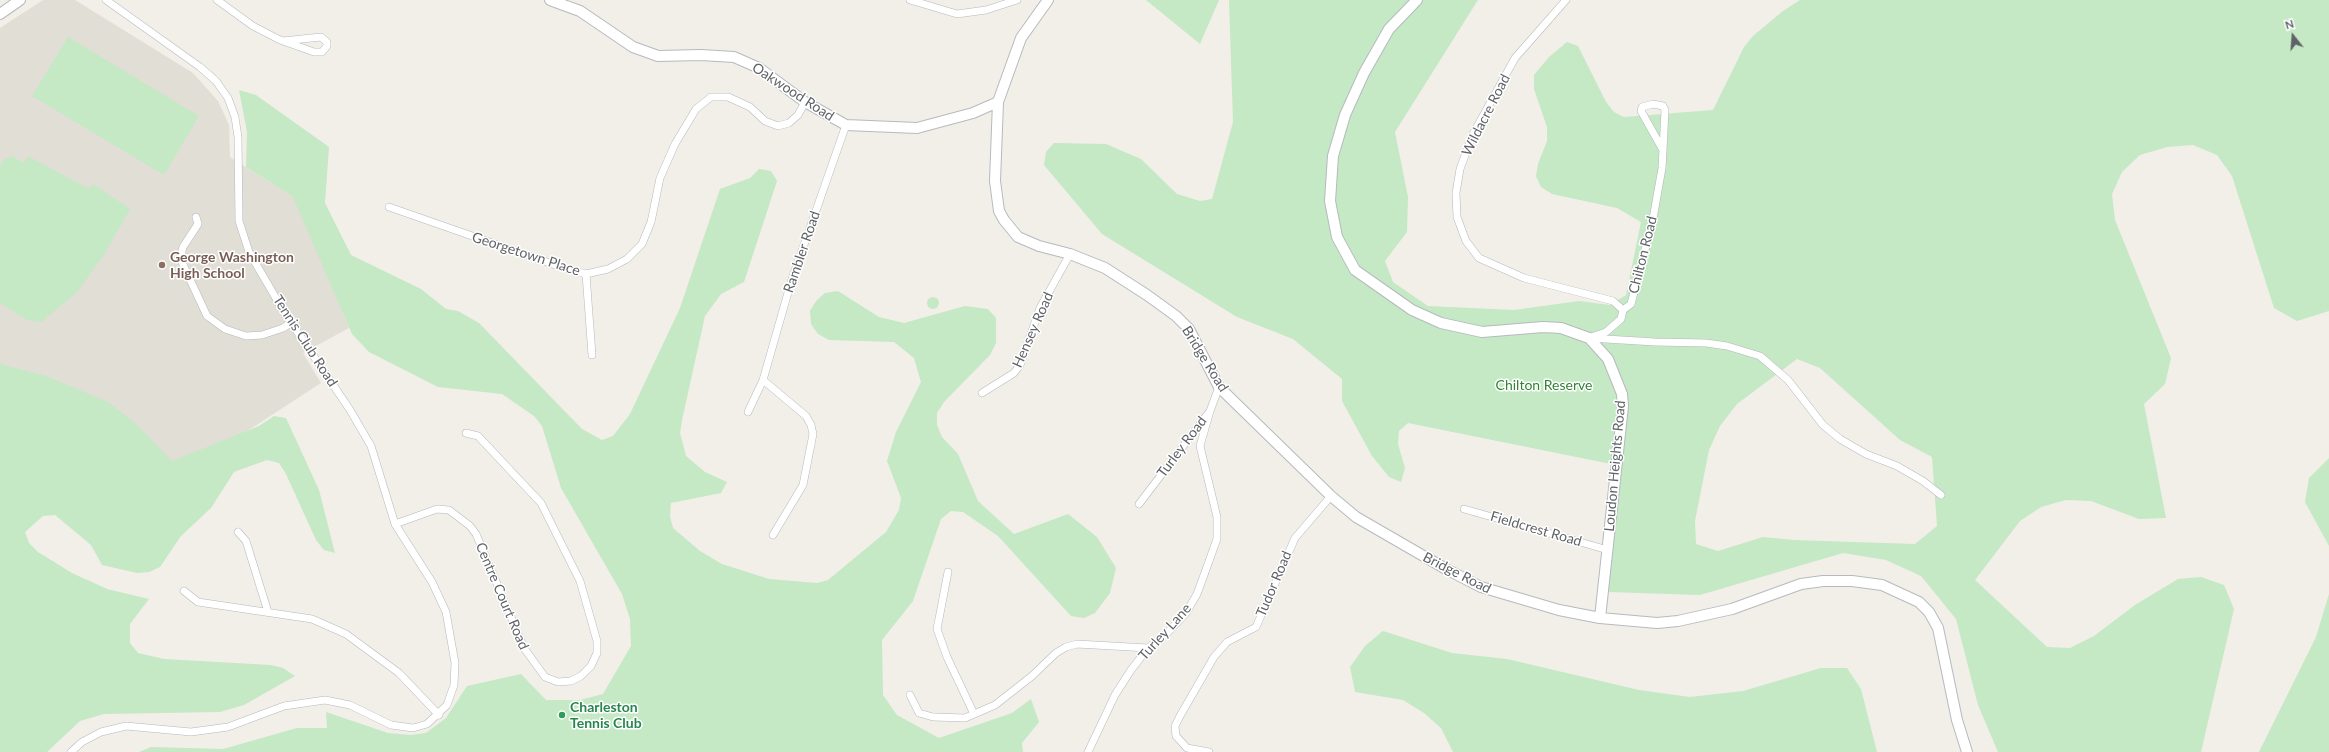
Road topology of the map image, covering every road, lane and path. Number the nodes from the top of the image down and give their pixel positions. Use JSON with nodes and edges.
{"nodes":[{"id":1,"x":20,"y":0,"type":"edge"},
{"id":2,"x":106,"y":0,"type":"edge"},
{"id":3,"x":217,"y":0,"type":"edge"},
{"id":4,"x":550,"y":0,"type":"edge"},
{"id":5,"x":910,"y":0,"type":"edge"},
{"id":6,"x":1017,"y":0,"type":"edge"},
{"id":7,"x":1048,"y":0,"type":"edge"},
{"id":8,"x":1417,"y":0,"type":"edge"},
{"id":9,"x":1566,"y":0,"type":"edge"},
{"id":10,"x":0,"y":14,"type":"edge"},
{"id":11,"x":283,"y":41,"type":"junction"},
{"id":12,"x":805,"y":102,"type":"junction"},
{"id":13,"x":998,"y":102,"type":"junction"},
{"id":14,"x":846,"y":125,"type":"junction"},
{"id":15,"x":1663,"y":150,"type":"junction"},
{"id":16,"x":389,"y":207,"type":"dead end"},
{"id":17,"x":196,"y":217,"type":"dead end"},
{"id":18,"x":1070,"y":254,"type":"junction"},
{"id":19,"x":586,"y":274,"type":"junction"},
{"id":20,"x":1623,"y":310,"type":"junction"},
{"id":21,"x":292,"y":322,"type":"junction"},
{"id":22,"x":1589,"y":338,"type":"junction"},
{"id":23,"x":592,"y":355,"type":"dead end"},
{"id":24,"x":763,"y":380,"type":"junction"},
{"id":25,"x":1219,"y":387,"type":"junction"},
{"id":26,"x":982,"y":393,"type":"dead end"},
{"id":27,"x":1210,"y":411,"type":"junction"},
{"id":28,"x":748,"y":412,"type":"dead end"},
{"id":29,"x":466,"y":433,"type":"dead end"},
{"id":30,"x":1942,"y":495,"type":"dead end"},
{"id":31,"x":1331,"y":496,"type":"junction"},
{"id":32,"x":1139,"y":504,"type":"dead end"},
{"id":33,"x":1464,"y":508,"type":"dead end"},
{"id":34,"x":395,"y":524,"type":"junction"},
{"id":35,"x":238,"y":532,"type":"dead end"},
{"id":36,"x":773,"y":535,"type":"dead end"},
{"id":37,"x":1608,"y":550,"type":"junction"},
{"id":38,"x":948,"y":572,"type":"dead end"},
{"id":39,"x":184,"y":591,"type":"dead end"},
{"id":40,"x":268,"y":612,"type":"junction"},
{"id":41,"x":1600,"y":618,"type":"junction"},
{"id":42,"x":1148,"y":648,"type":"junction"},
{"id":43,"x":910,"y":695,"type":"dead end"},
{"id":44,"x":974,"y":714,"type":"junction"},
{"id":45,"x":439,"y":715,"type":"junction"},
{"id":46,"x":71,"y":752,"type":"edge"},
{"id":47,"x":1088,"y":752,"type":"edge"},
{"id":48,"x":1209,"y":752,"type":"edge"},
{"id":49,"x":1967,"y":752,"type":"edge"}],
"edges":[{"from":1,"to":10,"type":"main road"},
{"from":2,"to":21,"type":"street","name":"Tennis Club Road"},
{"from":3,"to":11,"type":"street"},
{"from":4,"to":12,"type":"main road","name":"Oakwood Road"},
{"from":5,"to":6,"type":"street"},
{"from":7,"to":13,"type":"main road","name":"Bridge Road"},
{"from":8,"to":22,"type":"main road","name":"Loudon Heights Road"},
{"from":9,"to":20,"type":"street","name":"Wildacre Road"},
{"from":11,"to":11,"type":"street"},
{"from":12,"to":14,"type":"main road","name":"Oakwood Road"},
{"from":12,"to":19,"type":"street","name":"Georgetown Place"},
{"from":13,"to":14,"type":"main road","name":"Oakwood Road"},
{"from":13,"to":18,"type":"main road","name":"Bridge Road"},
{"from":14,"to":24,"type":"street","name":"Rambler Road"},
{"from":15,"to":15,"type":"street","name":"Chilton Road"},
{"from":15,"to":20,"type":"street","name":"Chilton Road"},
{"from":16,"to":19,"type":"street","name":"Georgetown Place"},
{"from":17,"to":21,"type":"street"},
{"from":18,"to":25,"type":"main road","name":"Bridge Road"},
{"from":18,"to":26,"type":"street","name":"Hensey Road"},
{"from":19,"to":23,"type":"street"},
{"from":20,"to":22,"type":"street","name":"Chilton Road"},
{"from":21,"to":34,"type":"street","name":"Tennis Club Road"},
{"from":22,"to":30,"type":"street"},
{"from":22,"to":37,"type":"main road","name":"Loudon Heights Road"},
{"from":24,"to":28,"type":"street","name":"Rambler Road"},
{"from":24,"to":36,"type":"street"},
{"from":25,"to":27,"type":"street","name":"Turley Road"},
{"from":25,"to":31,"type":"main road","name":"Bridge Road"},
{"from":27,"to":32,"type":"street","name":"Turley Road"},
{"from":27,"to":42,"type":"street","name":"Turley Lane"},
{"from":29,"to":34,"type":"street","name":"Centre Court Road"},
{"from":31,"to":41,"type":"main road","name":"Bridge Road"},
{"from":31,"to":48,"type":"street","name":"Tudor Road"},
{"from":33,"to":37,"type":"street","name":"Fieldcrest Road"},
{"from":34,"to":45,"type":"street","name":"Tennis Club Road"},
{"from":35,"to":40,"type":"street"},
{"from":37,"to":41,"type":"main road","name":"Loudon Heights Road"},
{"from":38,"to":44,"type":"street"},
{"from":39,"to":40,"type":"street"},
{"from":40,"to":45,"type":"street"},
{"from":41,"to":49,"type":"main road"},
{"from":42,"to":44,"type":"street"},
{"from":42,"to":47,"type":"street","name":"Turley Lane"},
{"from":43,"to":44,"type":"street"},
{"from":45,"to":46,"type":"street"}]}
